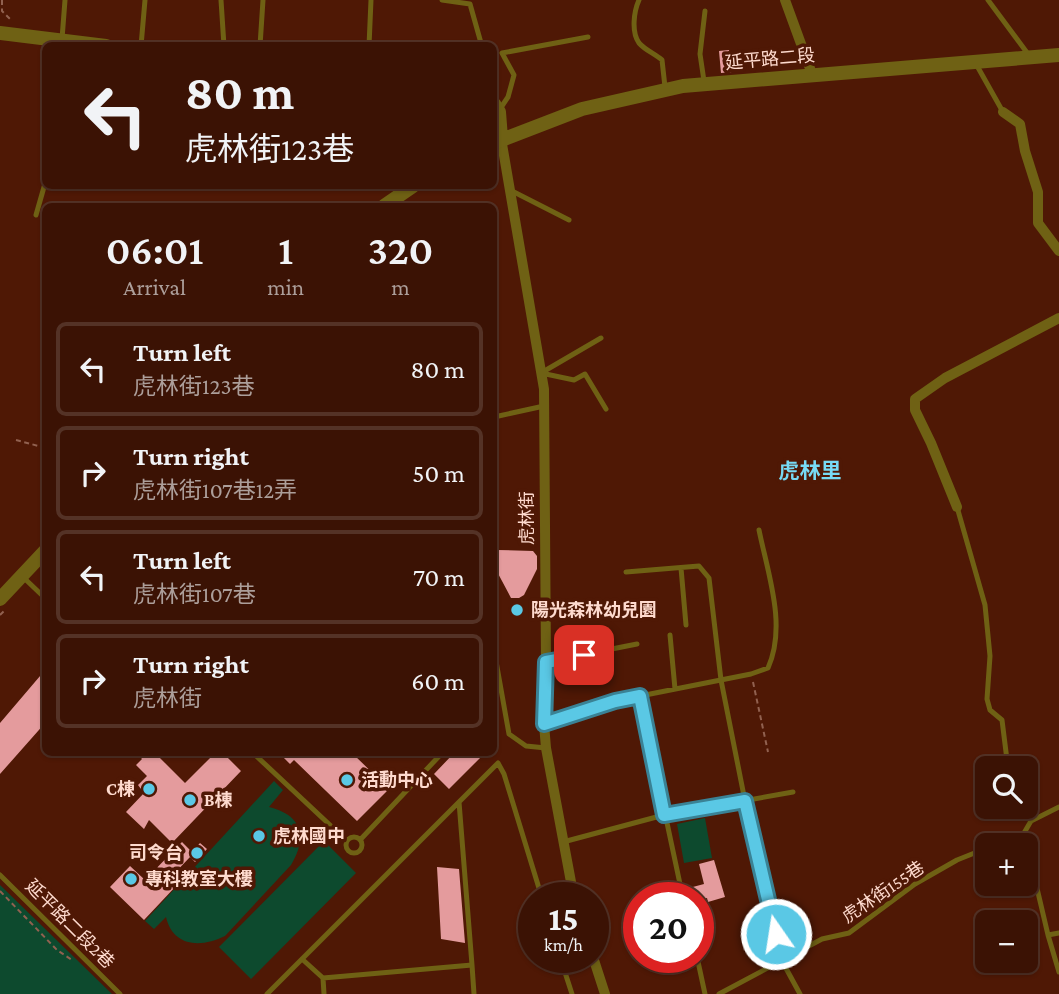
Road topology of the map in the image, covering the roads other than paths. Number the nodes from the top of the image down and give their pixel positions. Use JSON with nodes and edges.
{"nodes":[{"id":1,"x":65,"y":0,"type":"edge"},
{"id":2,"x":145,"y":0,"type":"edge"},
{"id":3,"x":221,"y":0,"type":"edge"},
{"id":4,"x":262,"y":0,"type":"edge"},
{"id":5,"x":371,"y":0,"type":"edge"},
{"id":6,"x":442,"y":0,"type":"edge"},
{"id":7,"x":639,"y":0,"type":"edge"},
{"id":8,"x":785,"y":0,"type":"edge"},
{"id":9,"x":988,"y":0,"type":"edge"},
{"id":10,"x":705,"y":11,"type":"dead end"},
{"id":11,"x":5,"y":34,"type":"edge"},
{"id":12,"x":588,"y":37,"type":"dead end"},
{"id":13,"x":51,"y":42,"type":"edge"},
{"id":14,"x":62,"y":42,"type":"edge"},
{"id":15,"x":141,"y":42,"type":"edge"},
{"id":16,"x":224,"y":42,"type":"edge"},
{"id":17,"x":260,"y":42,"type":"edge"},
{"id":18,"x":369,"y":42,"type":"edge"},
{"id":19,"x":481,"y":42,"type":"edge"},
{"id":20,"x":1059,"y":55,"type":"edge"},
{"id":21,"x":1030,"y":57,"type":"junction"},
{"id":22,"x":975,"y":61,"type":"junction"},
{"id":23,"x":812,"y":74,"type":"junction"},
{"id":24,"x":704,"y":85,"type":"junction"},
{"id":25,"x":665,"y":90,"type":"junction"},
{"id":26,"x":497,"y":107,"type":"edge"},
{"id":27,"x":1003,"y":111,"type":"joint"},
{"id":28,"x":497,"y":141,"type":"edge"},
{"id":29,"x":43,"y":189,"type":"edge"},
{"id":30,"x":409,"y":189,"type":"edge"},
{"id":31,"x":510,"y":190,"type":"junction"},
{"id":32,"x":388,"y":203,"type":"edge"},
{"id":33,"x":36,"y":215,"type":"dead end"},
{"id":34,"x":569,"y":220,"type":"dead end"},
{"id":35,"x":1059,"y":251,"type":"edge"},
{"id":36,"x":1059,"y":318,"type":"edge"},
{"id":37,"x":601,"y":338,"type":"dead end"},
{"id":38,"x":541,"y":373,"type":"junction"},
{"id":39,"x":544,"y":406,"type":"junction"},
{"id":40,"x":606,"y":409,"type":"dead end"},
{"id":41,"x":497,"y":416,"type":"edge"},
{"id":42,"x":957,"y":507,"type":"joint"},
{"id":43,"x":759,"y":530,"type":"dead end"},
{"id":44,"x":42,"y":554,"type":"edge"},
{"id":45,"x":681,"y":568,"type":"junction"},
{"id":46,"x":626,"y":572,"type":"dead end"},
{"id":47,"x":22,"y":575,"type":"junction"},
{"id":48,"x":42,"y":595,"type":"edge"},
{"id":49,"x":0,"y":599,"type":"edge"},
{"id":50,"x":686,"y":625,"type":"dead end"},
{"id":51,"x":670,"y":635,"type":"dead end"},
{"id":52,"x":637,"y":644,"type":"dead end"},
{"id":53,"x":546,"y":662,"type":"junction"},
{"id":54,"x":497,"y":667,"type":"edge"},
{"id":55,"x":720,"y":680,"type":"junction"},
{"id":56,"x":675,"y":689,"type":"junction"},
{"id":57,"x":640,"y":696,"type":"junction"},
{"id":58,"x":504,"y":706,"type":"junction"},
{"id":59,"x":497,"y":708,"type":"edge"},
{"id":60,"x":544,"y":724,"type":"junction"},
{"id":61,"x":546,"y":748,"type":"junction"},
{"id":62,"x":256,"y":756,"type":"edge"},
{"id":63,"x":439,"y":756,"type":"edge"},
{"id":64,"x":1006,"y":756,"type":"edge"},
{"id":65,"x":793,"y":792,"type":"dead end"},
{"id":66,"x":745,"y":801,"type":"junction"},
{"id":67,"x":459,"y":802,"type":"junction"},
{"id":68,"x":1059,"y":807,"type":"edge"},
{"id":69,"x":664,"y":815,"type":"junction"},
{"id":70,"x":1031,"y":821,"type":"joint"},
{"id":71,"x":1024,"y":833,"type":"edge"},
{"id":72,"x":360,"y":840,"type":"junction"},
{"id":73,"x":347,"y":841,"type":"junction"},
{"id":74,"x":564,"y":842,"type":"junction"},
{"id":75,"x":975,"y":853,"type":"edge"},
{"id":76,"x":0,"y":875,"type":"edge"},
{"id":77,"x":537,"y":882,"type":"edge"},
{"id":78,"x":571,"y":882,"type":"edge"},
{"id":79,"x":679,"y":882,"type":"edge"},
{"id":80,"x":1038,"y":892,"type":"edge"},
{"id":81,"x":1059,"y":933,"type":"edge"},
{"id":82,"x":1048,"y":935,"type":"junction"},
{"id":83,"x":302,"y":959,"type":"junction"},
{"id":84,"x":782,"y":961,"type":"junction"},
{"id":85,"x":472,"y":965,"type":"junction"},
{"id":86,"x":1059,"y":972,"type":"edge"},
{"id":87,"x":566,"y":973,"type":"edge"},
{"id":88,"x":598,"y":973,"type":"edge"},
{"id":89,"x":700,"y":973,"type":"edge"},
{"id":90,"x":323,"y":978,"type":"junction"},
{"id":91,"x":120,"y":994,"type":"edge"},
{"id":92,"x":267,"y":994,"type":"edge"},
{"id":93,"x":324,"y":994,"type":"edge"},
{"id":94,"x":474,"y":994,"type":"edge"},
{"id":95,"x":572,"y":994,"type":"edge"},
{"id":96,"x":605,"y":994,"type":"edge"},
{"id":97,"x":705,"y":994,"type":"edge"},
{"id":98,"x":719,"y":994,"type":"edge"},
{"id":99,"x":800,"y":994,"type":"edge"}],
"edges":[{"from":1,"to":14,"type":"lane"},
{"from":2,"to":15,"type":"lane"},
{"from":3,"to":16,"type":"lane"},
{"from":4,"to":17,"type":"lane"},
{"from":5,"to":18,"type":"lane"},
{"from":6,"to":19,"type":"lane"},
{"from":7,"to":25,"type":"lane"},
{"from":8,"to":23,"type":"street"},
{"from":9,"to":21,"type":"lane"},
{"from":10,"to":24,"type":"lane"},
{"from":11,"to":13,"type":"street"},
{"from":12,"to":26,"type":"lane"},
{"from":20,"to":21,"type":"street","name":"延平路二段"},
{"from":21,"to":22,"type":"street","name":"延平路二段"},
{"from":22,"to":23,"type":"street","name":"延平路二段"},
{"from":22,"to":27,"type":"lane"},
{"from":23,"to":24,"type":"street","name":"延平路二段"},
{"from":24,"to":25,"type":"street","name":"延平路二段"},
{"from":25,"to":28,"type":"street","name":"延平路二段"},
{"from":27,"to":35,"type":"street"},
{"from":28,"to":31,"type":"street","name":"虎林街"},
{"from":29,"to":33,"type":"lane"},
{"from":30,"to":32,"type":"street"},
{"from":31,"to":34,"type":"lane"},
{"from":31,"to":38,"type":"street","name":"虎林街"},
{"from":36,"to":42,"type":"street"},
{"from":37,"to":38,"type":"lane"},
{"from":38,"to":39,"type":"street","name":"虎林街"},
{"from":38,"to":40,"type":"lane"},
{"from":39,"to":41,"type":"lane"},
{"from":39,"to":53,"type":"street","name":"虎林街"},
{"from":42,"to":64,"type":"lane"},
{"from":43,"to":55,"type":"lane"},
{"from":44,"to":47,"type":"street"},
{"from":45,"to":46,"type":"lane"},
{"from":45,"to":50,"type":"lane"},
{"from":45,"to":55,"type":"lane"},
{"from":47,"to":48,"type":"lane"},
{"from":47,"to":49,"type":"street"},
{"from":51,"to":56,"type":"lane"},
{"from":52,"to":53,"type":"lane"},
{"from":53,"to":60,"type":"street","name":"虎林街"},
{"from":54,"to":58,"type":"lane"},
{"from":55,"to":56,"type":"lane"},
{"from":55,"to":66,"type":"lane"},
{"from":56,"to":57,"type":"lane"},
{"from":57,"to":60,"type":"lane"},
{"from":57,"to":69,"type":"lane"},
{"from":58,"to":59,"type":"lane"},
{"from":58,"to":61,"type":"lane"},
{"from":60,"to":61,"type":"street","name":"虎林街"},
{"from":61,"to":74,"type":"street","name":"虎林街"},
{"from":62,"to":73,"type":"lane"},
{"from":63,"to":72,"type":"lane"},
{"from":65,"to":66,"type":"lane"},
{"from":66,"to":69,"type":"lane"},
{"from":66,"to":84,"type":"lane"},
{"from":67,"to":77,"type":"lane"},
{"from":67,"to":83,"type":"lane"},
{"from":67,"to":85,"type":"lane"},
{"from":68,"to":70,"type":"lane"},
{"from":69,"to":74,"type":"lane"},
{"from":69,"to":79,"type":"lane"},
{"from":70,"to":71,"type":"lane"},
{"from":72,"to":73,"type":"lane"},
{"from":72,"to":73,"type":"lane"},
{"from":74,"to":78,"type":"street","name":"虎林街"},
{"from":75,"to":84,"type":"lane","name":"虎林街155巷"},
{"from":76,"to":91,"type":"lane","name":"延平路二段2巷"},
{"from":80,"to":82,"type":"lane"},
{"from":81,"to":82,"type":"lane"},
{"from":82,"to":86,"type":"lane"},
{"from":83,"to":90,"type":"lane"},
{"from":83,"to":92,"type":"lane"},
{"from":84,"to":98,"type":"lane","name":"虎林街155巷"},
{"from":84,"to":99,"type":"lane"},
{"from":85,"to":90,"type":"lane"},
{"from":85,"to":94,"type":"lane"},
{"from":87,"to":95,"type":"lane"},
{"from":88,"to":96,"type":"street"},
{"from":89,"to":97,"type":"lane"},
{"from":90,"to":93,"type":"lane"}]}
